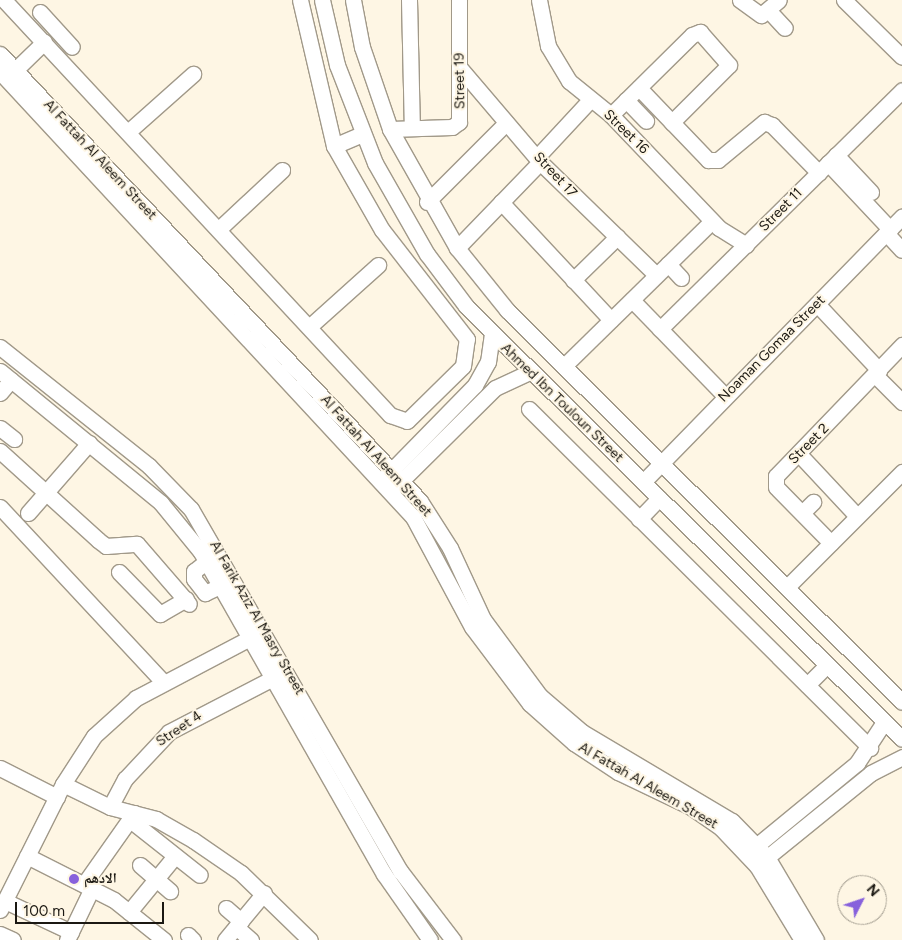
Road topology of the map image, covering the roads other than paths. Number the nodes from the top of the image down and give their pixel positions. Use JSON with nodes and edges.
{"nodes":[{"id":1,"x":4,"y":0,"type":"edge"},
{"id":2,"x":300,"y":0,"type":"edge"},
{"id":3,"x":322,"y":0,"type":"edge"},
{"id":4,"x":352,"y":0,"type":"edge"},
{"id":5,"x":409,"y":0,"type":"edge"},
{"id":6,"x":459,"y":0,"type":"edge"},
{"id":7,"x":540,"y":0,"type":"edge"},
{"id":8,"x":740,"y":0,"type":"edge"},
{"id":9,"x":853,"y":3,"type":"edge"},
{"id":10,"x":774,"y":6,"type":"edge"},
{"id":11,"x":785,"y":28,"type":"dead end"},
{"id":12,"x":43,"y":41,"type":"junction"},
{"id":13,"x":0,"y":54,"type":"edge"},
{"id":14,"x":902,"y":57,"type":"edge"},
{"id":15,"x":460,"y":68,"type":"junction"},
{"id":16,"x":7,"y":73,"type":"edge"},
{"id":17,"x":193,"y":74,"type":"dead end"},
{"id":18,"x":639,"y":88,"type":"junction"},
{"id":19,"x":902,"y":90,"type":"edge"},
{"id":20,"x":590,"y":100,"type":"junction"},
{"id":21,"x":626,"y":100,"type":"junction"},
{"id":22,"x":610,"y":115,"type":"junction"},
{"id":23,"x":646,"y":121,"type":"dead end"},
{"id":24,"x":672,"y":122,"type":"junction"},
{"id":25,"x":506,"y":123,"type":"junction"},
{"id":26,"x":412,"y":128,"type":"junction"},
{"id":27,"x":390,"y":130,"type":"junction"},
{"id":28,"x":129,"y":131,"type":"junction"},
{"id":29,"x":362,"y":134,"type":"junction"},
{"id":30,"x":334,"y":146,"type":"junction"},
{"id":31,"x":538,"y":159,"type":"junction"},
{"id":32,"x":828,"y":164,"type":"junction"},
{"id":33,"x":282,"y":170,"type":"dead end"},
{"id":34,"x":871,"y":192,"type":"dead end"},
{"id":35,"x":427,"y":202,"type":"junction"},
{"id":36,"x":501,"y":202,"type":"junction"},
{"id":37,"x":902,"y":217,"type":"edge"},
{"id":38,"x":712,"y":221,"type":"junction"},
{"id":39,"x":220,"y":228,"type":"junction"},
{"id":40,"x":888,"y":231,"type":"junction"},
{"id":41,"x":617,"y":237,"type":"junction"},
{"id":42,"x":746,"y":245,"type":"junction"},
{"id":43,"x":457,"y":248,"type":"junction"},
{"id":44,"x":902,"y":250,"type":"edge"},
{"id":45,"x":668,"y":264,"type":"junction"},
{"id":46,"x":378,"y":266,"type":"dead end"},
{"id":47,"x":656,"y":275,"type":"junction"},
{"id":48,"x":682,"y":278,"type":"dead end"},
{"id":49,"x":573,"y":280,"type":"junction"},
{"id":50,"x":632,"y":300,"type":"junction"},
{"id":51,"x":817,"y":304,"type":"junction"},
{"id":52,"x":611,"y":320,"type":"junction"},
{"id":53,"x":309,"y":327,"type":"junction"},
{"id":54,"x":660,"y":329,"type":"junction"},
{"id":55,"x":492,"y":334,"type":"junction"},
{"id":56,"x":902,"y":345,"type":"edge"},
{"id":57,"x":0,"y":347,"type":"edge"},
{"id":58,"x":564,"y":366,"type":"junction"},
{"id":59,"x":530,"y":372,"type":"junction"},
{"id":60,"x":877,"y":373,"type":"junction"},
{"id":61,"x":482,"y":375,"type":"junction"},
{"id":62,"x":5,"y":376,"type":"edge"},
{"id":63,"x":495,"y":388,"type":"junction"},
{"id":64,"x":0,"y":393,"type":"edge"},
{"id":65,"x":725,"y":396,"type":"junction"},
{"id":66,"x":902,"y":402,"type":"edge"},
{"id":67,"x":529,"y":409,"type":"dead end"},
{"id":68,"x":570,"y":410,"type":"junction"},
{"id":69,"x":0,"y":428,"type":"edge"},
{"id":70,"x":550,"y":430,"type":"junction"},
{"id":71,"x":14,"y":440,"type":"dead end"},
{"id":72,"x":89,"y":443,"type":"junction"},
{"id":73,"x":416,"y":446,"type":"junction"},
{"id":74,"x":0,"y":451,"type":"edge"},
{"id":75,"x":430,"y":452,"type":"junction"},
{"id":76,"x":799,"y":454,"type":"junction"},
{"id":77,"x":662,"y":462,"type":"junction"},
{"id":78,"x":902,"y":472,"type":"edge"},
{"id":79,"x":392,"y":480,"type":"junction"},
{"id":80,"x":643,"y":482,"type":"junction"},
{"id":81,"x":45,"y":493,"type":"junction"},
{"id":82,"x":659,"y":498,"type":"junction"},
{"id":83,"x":816,"y":499,"type":"junction"},
{"id":84,"x":0,"y":507,"type":"edge"},
{"id":85,"x":28,"y":513,"type":"dead end"},
{"id":86,"x":857,"y":516,"type":"junction"},
{"id":87,"x":639,"y":519,"type":"junction"},
{"id":88,"x":831,"y":543,"type":"junction"},
{"id":89,"x":119,"y":572,"type":"dead end"},
{"id":90,"x":732,"y":572,"type":"junction"},
{"id":91,"x":788,"y":587,"type":"junction"},
{"id":92,"x":713,"y":592,"type":"junction"},
{"id":93,"x":771,"y":610,"type":"junction"},
{"id":94,"x":751,"y":630,"type":"junction"},
{"id":95,"x":250,"y":638,"type":"junction"},
{"id":96,"x":827,"y":665,"type":"junction"},
{"id":97,"x":273,"y":678,"type":"junction"},
{"id":98,"x":162,"y":681,"type":"junction"},
{"id":99,"x":807,"y":686,"type":"junction"},
{"id":100,"x":902,"y":702,"type":"edge"},
{"id":101,"x":884,"y":722,"type":"junction"},
{"id":102,"x":902,"y":739,"type":"edge"},
{"id":103,"x":870,"y":748,"type":"junction"},
{"id":104,"x":902,"y":757,"type":"edge"},
{"id":105,"x":0,"y":768,"type":"edge"},
{"id":106,"x":343,"y":770,"type":"junction"},
{"id":107,"x":329,"y":778,"type":"junction"},
{"id":108,"x":60,"y":791,"type":"junction"},
{"id":109,"x":358,"y":796,"type":"junction"},
{"id":110,"x":344,"y":805,"type":"junction"},
{"id":111,"x":110,"y":807,"type":"junction"},
{"id":112,"x":131,"y":816,"type":"junction"},
{"id":113,"x":27,"y":856,"type":"junction"},
{"id":114,"x":175,"y":856,"type":"junction"},
{"id":115,"x":757,"y":856,"type":"junction"},
{"id":116,"x":140,"y":865,"type":"dead end"},
{"id":117,"x":200,"y":875,"type":"dead end"},
{"id":118,"x":156,"y":879,"type":"junction"},
{"id":119,"x":88,"y":886,"type":"junction"},
{"id":120,"x":170,"y":891,"type":"dead end"},
{"id":121,"x":264,"y":894,"type":"junction"},
{"id":122,"x":2,"y":906,"type":"edge"},
{"id":123,"x":226,"y":908,"type":"dead end"},
{"id":124,"x":130,"y":912,"type":"junction"},
{"id":125,"x":238,"y":924,"type":"junction"},
{"id":126,"x":0,"y":934,"type":"edge"},
{"id":127,"x":69,"y":936,"type":"edge"},
{"id":128,"x":12,"y":940,"type":"edge"},
{"id":129,"x":164,"y":940,"type":"edge"},
{"id":130,"x":226,"y":940,"type":"edge"},
{"id":131,"x":251,"y":940,"type":"edge"},
{"id":132,"x":310,"y":940,"type":"edge"},
{"id":133,"x":430,"y":940,"type":"edge"},
{"id":134,"x":453,"y":940,"type":"edge"},
{"id":135,"x":802,"y":940,"type":"edge"},
{"id":136,"x":816,"y":940,"type":"edge"}],
"edges":[{"from":1,"to":12,"type":"street"},
{"from":2,"to":30,"type":"street"},
{"from":3,"to":29,"type":"street","name":"Ahmed Ibn Touloun Street"},
{"from":4,"to":27,"type":"street","name":"Ahmed Ibn Touloun Street"},
{"from":5,"to":26,"type":"street"},
{"from":6,"to":15,"type":"street","name":"Street 19"},
{"from":7,"to":20,"type":"street","name":"Street 16"},
{"from":8,"to":10,"type":"street"},
{"from":9,"to":14,"type":"street"},
{"from":10,"to":11,"type":"street"},
{"from":12,"to":12,"type":"street"},
{"from":12,"to":16,"type":"street"},
{"from":12,"to":28,"type":"street"},
{"from":13,"to":16,"type":"street","name":"Al Fattah Al Aleem Street"},
{"from":15,"to":25,"type":"street","name":"Street 17"},
{"from":15,"to":26,"type":"street","name":"Street 19"},
{"from":16,"to":79,"type":"street","name":"Al Fattah Al Aleem Street"},
{"from":17,"to":28,"type":"street"},
{"from":18,"to":21,"type":"street"},
{"from":18,"to":24,"type":"street"},
{"from":18,"to":24,"type":"street"},
{"from":19,"to":32,"type":"street","name":"Street 11"},
{"from":20,"to":22,"type":"street","name":"Street 16"},
{"from":20,"to":31,"type":"street"},
{"from":21,"to":22,"type":"street"},
{"from":21,"to":23,"type":"street"},
{"from":22,"to":38,"type":"street","name":"Street 16"},
{"from":24,"to":32,"type":"street"},
{"from":25,"to":31,"type":"street","name":"Street 17"},
{"from":25,"to":35,"type":"street"},
{"from":26,"to":27,"type":"street","name":"Street 19"},
{"from":27,"to":35,"type":"street","name":"Ahmed Ibn Touloun Street"},
{"from":28,"to":39,"type":"street"},
{"from":29,"to":30,"type":"street"},
{"from":29,"to":55,"type":"street","name":"Ahmed Ibn Touloun Street"},
{"from":30,"to":53,"type":"street"},
{"from":31,"to":36,"type":"street"},
{"from":31,"to":41,"type":"street","name":"Street 17"},
{"from":32,"to":34,"type":"street"},
{"from":32,"to":40,"type":"street"},
{"from":32,"to":42,"type":"street","name":"Street 11"},
{"from":33,"to":39,"type":"street"},
{"from":35,"to":43,"type":"street","name":"Ahmed Ibn Touloun Street"},
{"from":36,"to":43,"type":"street"},
{"from":36,"to":49,"type":"street"},
{"from":37,"to":40,"type":"street","name":"Noaman Gomaa Street"},
{"from":38,"to":42,"type":"street","name":"Street 16"},
{"from":38,"to":45,"type":"street"},
{"from":39,"to":53,"type":"street"},
{"from":40,"to":44,"type":"street"},
{"from":40,"to":51,"type":"street","name":"Noaman Gomaa Street"},
{"from":41,"to":47,"type":"street","name":"Street 17"},
{"from":41,"to":49,"type":"street"},
{"from":42,"to":54,"type":"street","name":"Street 11"},
{"from":43,"to":58,"type":"street","name":"Ahmed Ibn Touloun Street"},
{"from":45,"to":47,"type":"street"},
{"from":45,"to":48,"type":"street"},
{"from":46,"to":53,"type":"street"},
{"from":47,"to":50,"type":"street"},
{"from":49,"to":52,"type":"street"},
{"from":50,"to":52,"type":"street"},
{"from":50,"to":54,"type":"street"},
{"from":51,"to":60,"type":"street"},
{"from":51,"to":65,"type":"street","name":"Noaman Gomaa Street"},
{"from":52,"to":58,"type":"street"},
{"from":54,"to":65,"type":"street"},
{"from":55,"to":59,"type":"street","name":"Ahmed Ibn Touloun Street"},
{"from":55,"to":61,"type":"street"},
{"from":56,"to":60,"type":"street","name":"Street 2"},
{"from":57,"to":106,"type":"street","name":"Al Farik Aziz Al Masry Street"},
{"from":58,"to":77,"type":"street","name":"Ahmed Ibn Touloun Street"},
{"from":59,"to":63,"type":"street"},
{"from":59,"to":68,"type":"street","name":"Ahmed Ibn Touloun Street"},
{"from":60,"to":66,"type":"street"},
{"from":60,"to":76,"type":"street","name":"Street 2"},
{"from":61,"to":63,"type":"street"},
{"from":61,"to":73,"type":"street"},
{"from":62,"to":64,"type":"street"},
{"from":62,"to":72,"type":"street","name":"Al Farik Aziz Al Masry Street"},
{"from":63,"to":75,"type":"street"},
{"from":65,"to":77,"type":"street","name":"Noaman Gomaa Street"},
{"from":67,"to":70,"type":"street"},
{"from":68,"to":70,"type":"street"},
{"from":68,"to":80,"type":"street","name":"Ahmed Ibn Touloun Street"},
{"from":69,"to":71,"type":"street"},
{"from":70,"to":87,"type":"street"},
{"from":72,"to":81,"type":"street"},
{"from":72,"to":95,"type":"street","name":"Al Farik Aziz Al Masry Street"},
{"from":73,"to":75,"type":"street"},
{"from":73,"to":79,"type":"street"},
{"from":74,"to":81,"type":"street"},
{"from":75,"to":79,"type":"street"},
{"from":76,"to":83,"type":"street"},
{"from":76,"to":83,"type":"street","name":"Street 2"},
{"from":77,"to":80,"type":"street","name":"Noaman Gomaa Street"},
{"from":77,"to":91,"type":"street","name":"Ahmed Ibn Touloun Street"},
{"from":78,"to":86,"type":"street"},
{"from":79,"to":115,"type":"street","name":"Al Fattah Al Aleem Street"},
{"from":80,"to":82,"type":"street","name":"Ahmed Ibn Touloun Street"},
{"from":81,"to":85,"type":"street"},
{"from":81,"to":89,"type":"street"},
{"from":82,"to":87,"type":"street"},
{"from":82,"to":90,"type":"street","name":"Ahmed Ibn Touloun Street"},
{"from":83,"to":86,"type":"street"},
{"from":83,"to":88,"type":"street","name":"Street 2"},
{"from":84,"to":98,"type":"street"},
{"from":86,"to":88,"type":"street"},
{"from":87,"to":92,"type":"street"},
{"from":88,"to":91,"type":"street"},
{"from":90,"to":92,"type":"street"},
{"from":90,"to":93,"type":"street","name":"Ahmed Ibn Touloun Street"},
{"from":91,"to":100,"type":"street","name":"Ahmed Ibn Touloun Street"},
{"from":92,"to":94,"type":"street"},
{"from":93,"to":94,"type":"street"},
{"from":93,"to":96,"type":"street","name":"Ahmed Ibn Touloun Street"},
{"from":94,"to":99,"type":"street"},
{"from":95,"to":97,"type":"street","name":"Al Farik Aziz Al Masry Street"},
{"from":95,"to":98,"type":"street"},
{"from":96,"to":99,"type":"street"},
{"from":96,"to":101,"type":"street","name":"Ahmed Ibn Touloun Street"},
{"from":97,"to":107,"type":"street","name":"Al Farik Aziz Al Masry Street"},
{"from":97,"to":111,"type":"street","name":"Street 4"},
{"from":98,"to":108,"type":"street"},
{"from":99,"to":103,"type":"street"},
{"from":101,"to":102,"type":"street","name":"Ahmed Ibn Touloun Street"},
{"from":101,"to":103,"type":"street"},
{"from":103,"to":115,"type":"street"},
{"from":104,"to":115,"type":"street"},
{"from":105,"to":108,"type":"street"},
{"from":106,"to":107,"type":"street"},
{"from":106,"to":109,"type":"street","name":"Al Farik Aziz Al Masry Street"},
{"from":107,"to":110,"type":"street","name":"Al Farik Aziz Al Masry Street"},
{"from":108,"to":111,"type":"street"},
{"from":108,"to":113,"type":"street"},
{"from":109,"to":110,"type":"street"},
{"from":109,"to":134,"type":"street","name":"Al Farik Aziz Al Masry Street"},
{"from":110,"to":133,"type":"street","name":"Al Farik Aziz Al Masry Street"},
{"from":111,"to":112,"type":"street"},
{"from":112,"to":114,"type":"street"},
{"from":112,"to":119,"type":"street"},
{"from":112,"to":121,"type":"street"},
{"from":113,"to":119,"type":"street"},
{"from":113,"to":122,"type":"street"},
{"from":114,"to":117,"type":"street"},
{"from":114,"to":118,"type":"street"},
{"from":115,"to":135,"type":"street","name":"Al Fattah Al Aleem Street"},
{"from":115,"to":136,"type":"street","name":"Al Fattah Al Aleem Street"},
{"from":116,"to":118,"type":"street"},
{"from":118,"to":120,"type":"street"},
{"from":118,"to":124,"type":"street"},
{"from":119,"to":124,"type":"street"},
{"from":119,"to":127,"type":"street"},
{"from":121,"to":125,"type":"street"},
{"from":121,"to":132,"type":"street"},
{"from":122,"to":127,"type":"street"},
{"from":123,"to":125,"type":"street"},
{"from":124,"to":129,"type":"street"},
{"from":125,"to":130,"type":"street"},
{"from":125,"to":131,"type":"street"},
{"from":126,"to":128,"type":"street"}]}
